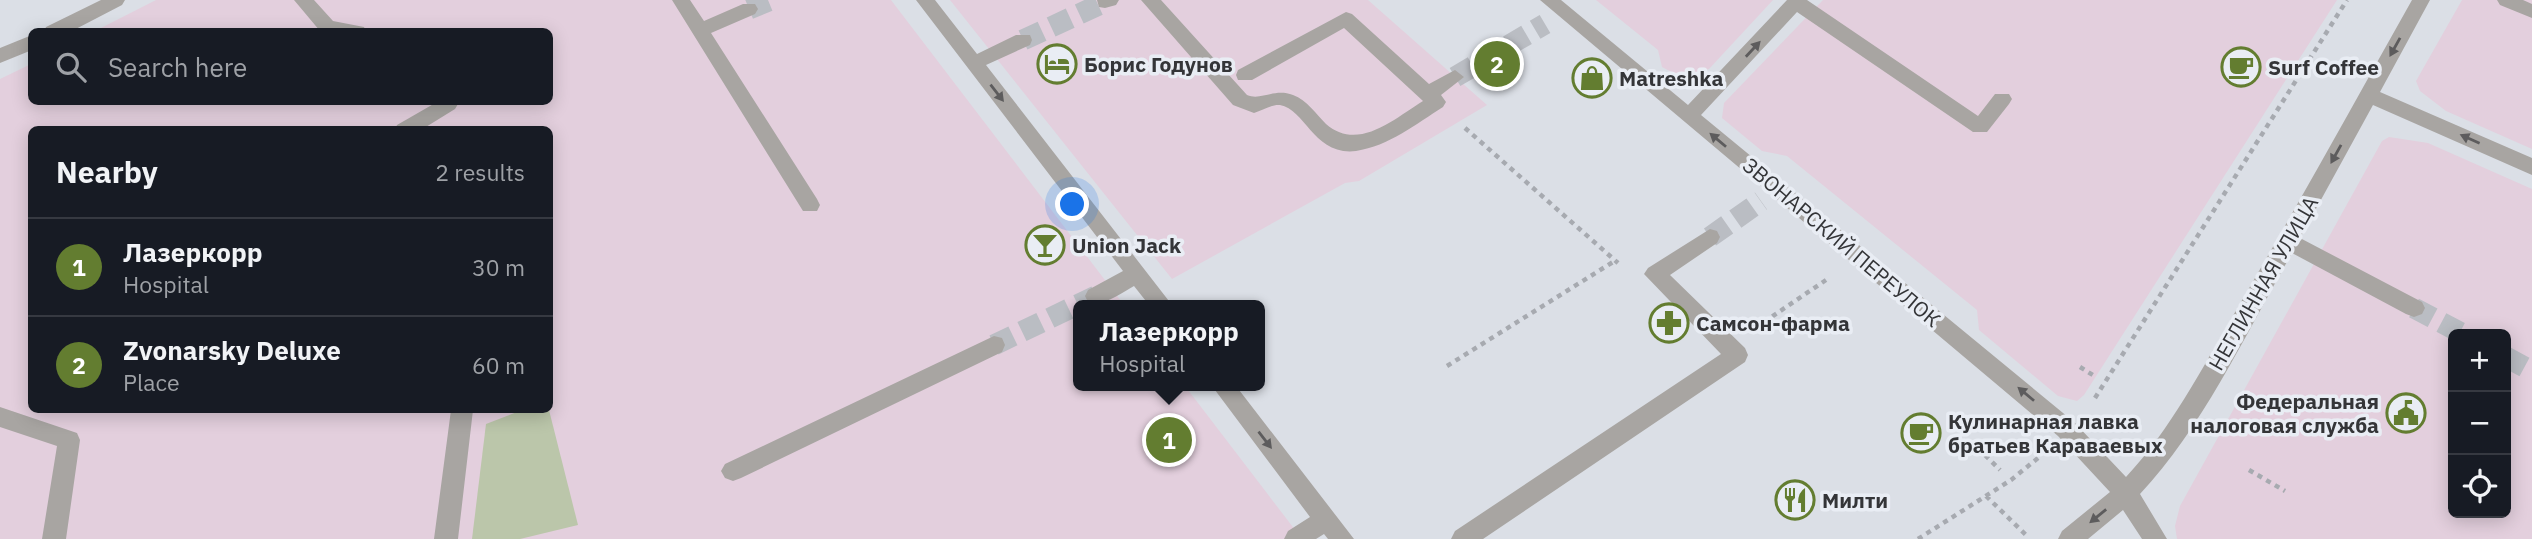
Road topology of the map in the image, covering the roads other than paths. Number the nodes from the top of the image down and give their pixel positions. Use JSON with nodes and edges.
{"nodes":[{"id":1,"x":116,"y":0,"type":"edge"},
{"id":2,"x":303,"y":0,"type":"edge"},
{"id":3,"x":681,"y":0,"type":"edge"},
{"id":4,"x":925,"y":0,"type":"edge"},
{"id":5,"x":1150,"y":0,"type":"edge"},
{"id":6,"x":2421,"y":0,"type":"edge"},
{"id":7,"x":2506,"y":0,"type":"edge"},
{"id":8,"x":1797,"y":1,"type":"edge"},
{"id":9,"x":1557,"y":6,"type":"edge"},
{"id":10,"x":749,"y":9,"type":"tunnel mouth"},
{"id":11,"x":2532,"y":11,"type":"edge"},
{"id":12,"x":1545,"y":24,"type":"tunnel mouth"},
{"id":13,"x":61,"y":28,"type":"edge"},
{"id":14,"x":337,"y":28,"type":"edge"},
{"id":15,"x":700,"y":30,"type":"junction"},
{"id":16,"x":1023,"y":40,"type":"tunnel mouth"},
{"id":17,"x":28,"y":44,"type":"edge"},
{"id":18,"x":0,"y":56,"type":"edge"},
{"id":19,"x":974,"y":63,"type":"junction"},
{"id":20,"x":1245,"y":75,"type":"dead end"},
{"id":21,"x":1455,"y":78,"type":"tunnel mouth"},
{"id":22,"x":1428,"y":94,"type":"junction"},
{"id":23,"x":2369,"y":94,"type":"junction"},
{"id":24,"x":2002,"y":99,"type":"dead end"},
{"id":25,"x":446,"y":105,"type":"edge"},
{"id":26,"x":1689,"y":116,"type":"junction"},
{"id":27,"x":411,"y":126,"type":"edge"},
{"id":28,"x":2532,"y":167,"type":"edge"},
{"id":29,"x":810,"y":205,"type":"dead end"},
{"id":30,"x":1710,"y":237,"type":"tunnel mouth"},
{"id":31,"x":2288,"y":241,"type":"junction"},
{"id":32,"x":1137,"y":274,"type":"junction"},
{"id":33,"x":1096,"y":296,"type":"tunnel mouth"},
{"id":34,"x":1157,"y":300,"type":"edge"},
{"id":35,"x":2414,"y":308,"type":"tunnel mouth"},
{"id":36,"x":995,"y":345,"type":"tunnel mouth"},
{"id":37,"x":1227,"y":391,"type":"edge"},
{"id":38,"x":462,"y":413,"type":"edge"},
{"id":39,"x":0,"y":416,"type":"edge"},
{"id":40,"x":733,"y":471,"type":"dead end"},
{"id":41,"x":2126,"y":494,"type":"junction"},
{"id":42,"x":1326,"y":519,"type":"junction"},
{"id":43,"x":54,"y":539,"type":"edge"},
{"id":44,"x":446,"y":539,"type":"edge"},
{"id":45,"x":1296,"y":539,"type":"edge"},
{"id":46,"x":1342,"y":539,"type":"edge"},
{"id":47,"x":1463,"y":539,"type":"edge"},
{"id":48,"x":2070,"y":539,"type":"edge"},
{"id":49,"x":2155,"y":539,"type":"edge"}],
"edges":[{"from":1,"to":13,"type":"street"},
{"from":2,"to":14,"type":"street"},
{"from":3,"to":15,"type":"street"},
{"from":4,"to":19,"type":"street"},
{"from":5,"to":22,"type":"street"},
{"from":6,"to":23,"type":"street","name":"НЕГЛИННАЯ УЛИЦА","one_way":true},
{"from":7,"to":11,"type":"street"},
{"from":8,"to":24,"type":"street"},
{"from":26,"to":8,"type":"street","one_way":true},
{"from":9,"to":12,"type":"street"},
{"from":9,"to":26,"type":"street","name":"ЗВОНАРСКИЙ ПЕРЕУЛОК"},
{"from":10,"to":15,"type":"street"},
{"from":15,"to":29,"type":"street"},
{"from":16,"to":19,"type":"street"},
{"from":17,"to":18,"type":"street"},
{"from":19,"to":32,"type":"street","one_way":true},
{"from":20,"to":22,"type":"street"},
{"from":21,"to":22,"type":"street"},
{"from":28,"to":23,"type":"street","one_way":true},
{"from":23,"to":31,"type":"street","name":"НЕГЛИННАЯ УЛИЦА","one_way":true},
{"from":25,"to":27,"type":"street"},
{"from":41,"to":26,"type":"street","name":"ЗВОНАРСКИЙ ПЕРЕУЛОК","one_way":true},
{"from":30,"to":47,"type":"street"},
{"from":31,"to":35,"type":"street"},
{"from":31,"to":41,"type":"street","name":"НЕГЛИННАЯ УЛИЦА"},
{"from":32,"to":33,"type":"street"},
{"from":32,"to":34,"type":"street"},
{"from":36,"to":40,"type":"street"},
{"from":37,"to":42,"type":"street","one_way":true},
{"from":38,"to":44,"type":"street"},
{"from":39,"to":43,"type":"street"},
{"from":41,"to":48,"type":"street","name":"НЕГЛИННАЯ УЛИЦА","one_way":true},
{"from":41,"to":49,"type":"street","name":"ЗВОНАРСКИЙ ПЕРЕУЛОК"},
{"from":42,"to":45,"type":"street"},
{"from":42,"to":46,"type":"street"}]}
